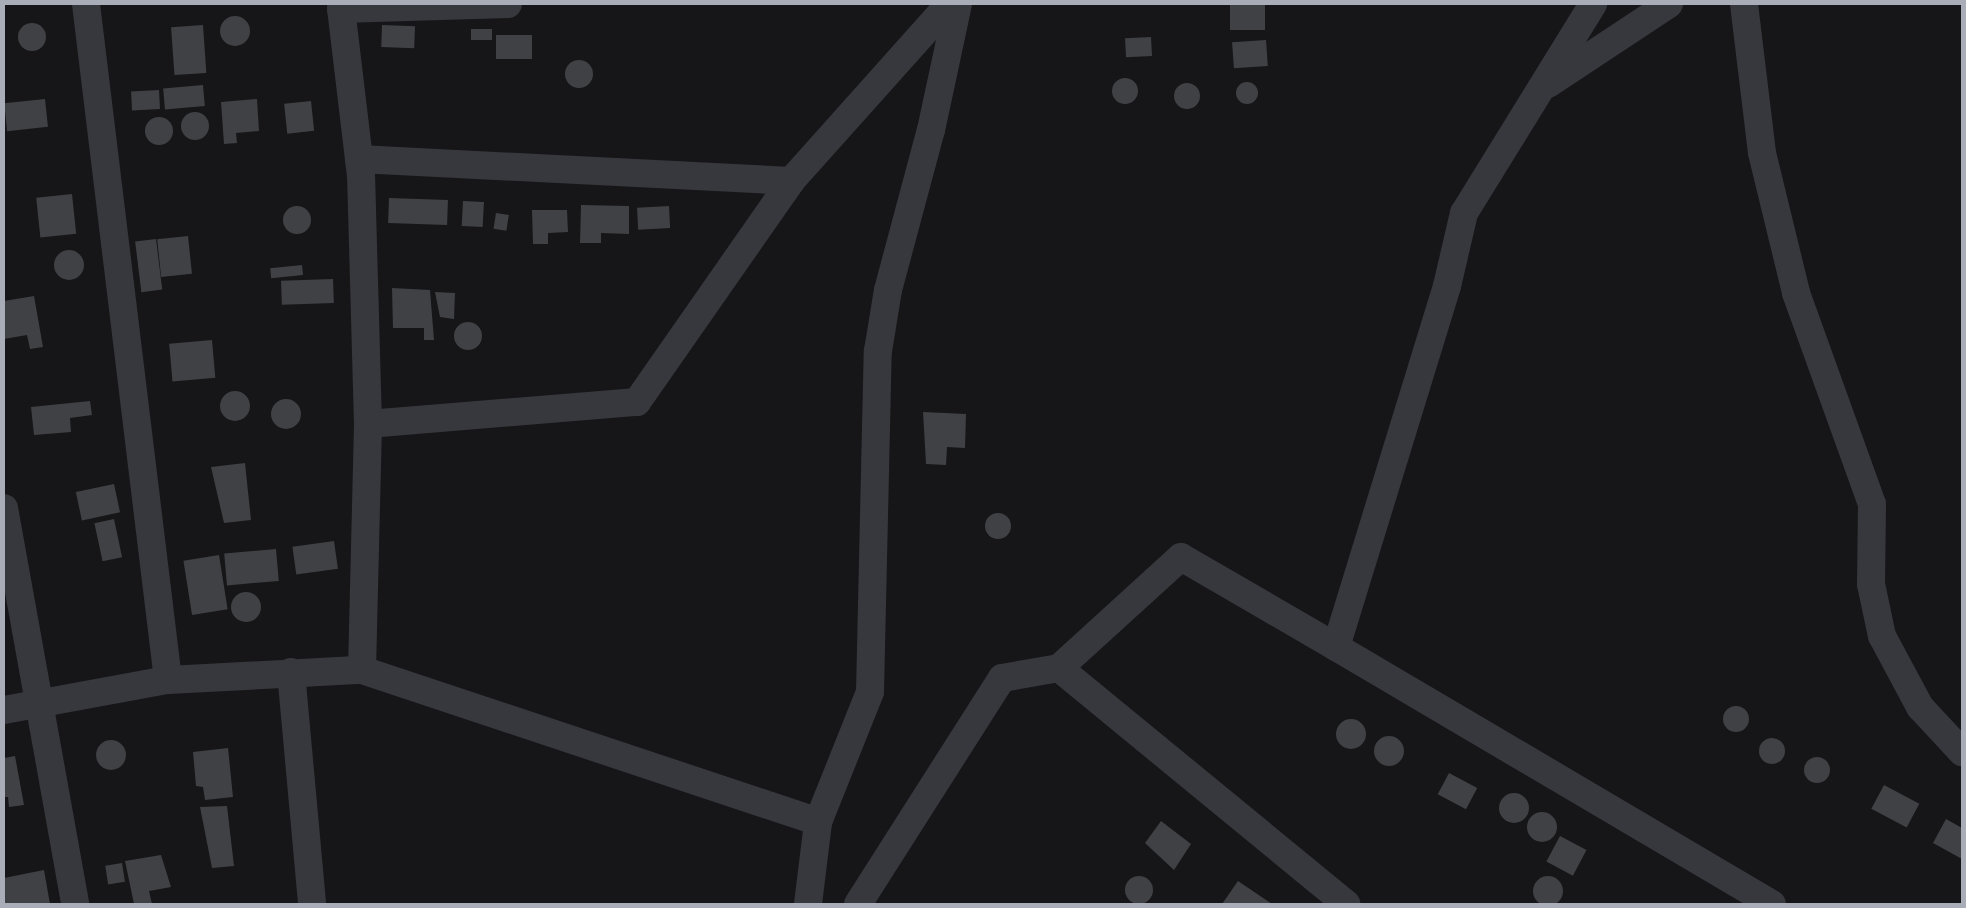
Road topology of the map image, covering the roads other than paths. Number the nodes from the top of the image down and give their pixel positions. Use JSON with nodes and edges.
{"nodes":[{"id":1,"x":86,"y":4,"type":"edge"},
{"id":2,"x":508,"y":4,"type":"edge"},
{"id":3,"x":949,"y":4,"type":"edge"},
{"id":4,"x":958,"y":4,"type":"edge"},
{"id":5,"x":1593,"y":4,"type":"edge"},
{"id":6,"x":1669,"y":4,"type":"edge"},
{"id":7,"x":1744,"y":4,"type":"edge"},
{"id":8,"x":1540,"y":89,"type":"junction"},
{"id":9,"x":359,"y":159,"type":"junction"},
{"id":10,"x":790,"y":181,"type":"junction"},
{"id":11,"x":368,"y":424,"type":"junction"},
{"id":12,"x":4,"y":508,"type":"edge"},
{"id":13,"x":1336,"y":647,"type":"junction"},
{"id":14,"x":1058,"y":668,"type":"junction"},
{"id":15,"x":362,"y":670,"type":"junction"},
{"id":16,"x":291,"y":672,"type":"junction"},
{"id":17,"x":168,"y":680,"type":"junction"},
{"id":18,"x":36,"y":704,"type":"junction"},
{"id":19,"x":4,"y":710,"type":"edge"},
{"id":20,"x":1962,"y":752,"type":"edge"},
{"id":21,"x":818,"y":822,"type":"junction"},
{"id":22,"x":75,"y":904,"type":"edge"},
{"id":23,"x":312,"y":904,"type":"edge"},
{"id":24,"x":808,"y":904,"type":"edge"},
{"id":25,"x":858,"y":904,"type":"edge"},
{"id":26,"x":1346,"y":904,"type":"edge"},
{"id":27,"x":1772,"y":904,"type":"edge"}],
"edges":[{"from":1,"to":17,"type":"street"},
{"from":2,"to":9,"type":"street"},
{"from":3,"to":10,"type":"street"},
{"from":4,"to":21,"type":"street"},
{"from":5,"to":8,"type":"street"},
{"from":6,"to":8,"type":"street"},
{"from":7,"to":20,"type":"street"},
{"from":8,"to":13,"type":"street"},
{"from":9,"to":10,"type":"street"},
{"from":9,"to":11,"type":"street"},
{"from":10,"to":11,"type":"street"},
{"from":11,"to":15,"type":"street"},
{"from":12,"to":18,"type":"street"},
{"from":13,"to":14,"type":"street"},
{"from":13,"to":27,"type":"street"},
{"from":14,"to":25,"type":"street"},
{"from":14,"to":26,"type":"street"},
{"from":15,"to":16,"type":"street"},
{"from":15,"to":21,"type":"street"},
{"from":16,"to":17,"type":"street"},
{"from":16,"to":23,"type":"street"},
{"from":17,"to":18,"type":"street"},
{"from":18,"to":19,"type":"street"},
{"from":18,"to":22,"type":"street"},
{"from":21,"to":24,"type":"street"}]}
